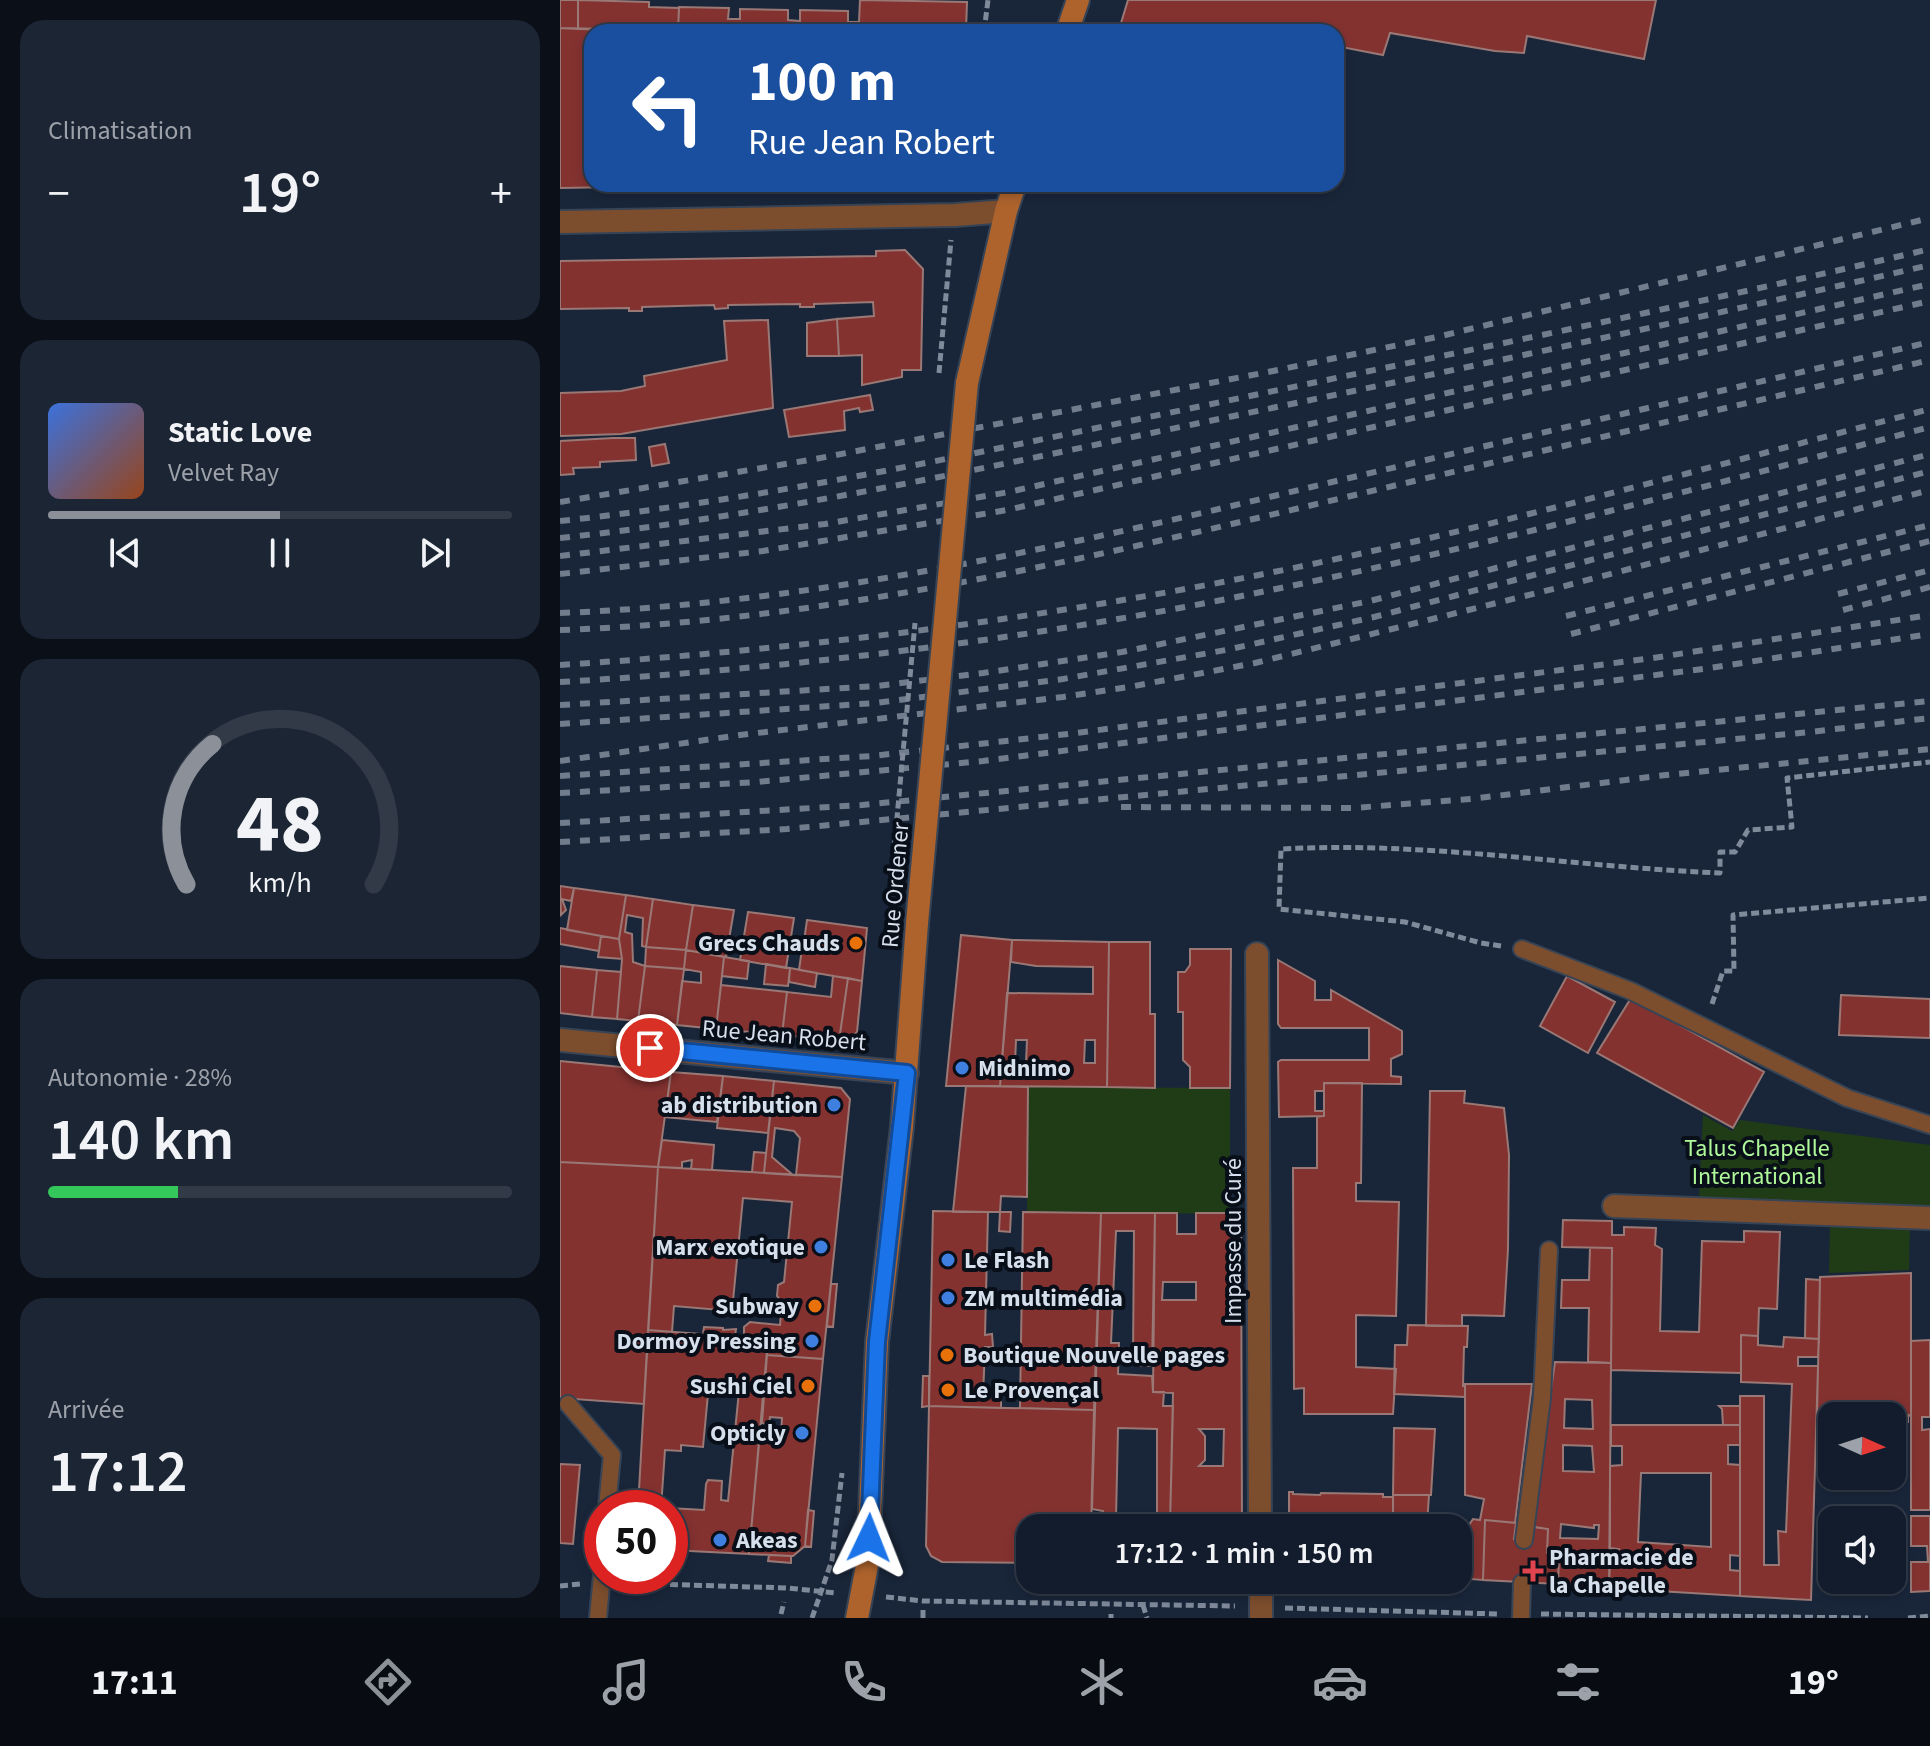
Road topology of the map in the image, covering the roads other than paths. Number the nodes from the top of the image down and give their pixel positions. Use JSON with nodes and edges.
{"nodes":[{"id":1,"x":1078,"y":0,"type":"edge"},
{"id":2,"x":1070,"y":24,"type":"edge"},
{"id":3,"x":1012,"y":192,"type":"edge"},
{"id":4,"x":1006,"y":211,"type":"junction"},
{"id":5,"x":560,"y":222,"type":"edge"},
{"id":6,"x":1522,"y":949,"type":"road end"},
{"id":7,"x":1257,"y":954,"type":"dead end"},
{"id":8,"x":560,"y":1040,"type":"edge"},
{"id":9,"x":907,"y":1073,"type":"junction"},
{"id":10,"x":1930,"y":1125,"type":"edge"},
{"id":11,"x":1614,"y":1206,"type":"dead end"},
{"id":12,"x":1930,"y":1218,"type":"edge"},
{"id":13,"x":1549,"y":1250,"type":"dead end"},
{"id":14,"x":568,"y":1404,"type":"dead end"},
{"id":15,"x":609,"y":1490,"type":"edge"},
{"id":16,"x":1260,"y":1514,"type":"edge"},
{"id":17,"x":1524,"y":1540,"type":"dead end"},
{"id":18,"x":1522,"y":1583,"type":"dead end"},
{"id":19,"x":600,"y":1594,"type":"edge"},
{"id":20,"x":1521,"y":1616,"type":"edge"},
{"id":21,"x":598,"y":1618,"type":"edge"},
{"id":22,"x":857,"y":1618,"type":"edge"}],
"edges":[{"from":1,"to":2,"type":"main road"},
{"from":3,"to":4,"type":"main road","name":"Rue Ordener"},
{"from":4,"to":5,"type":"street"},
{"from":4,"to":9,"type":"main road","name":"Rue Ordener","bridge":true},
{"from":6,"to":10,"type":"lane"},
{"from":7,"to":16,"type":"street","name":"Impasse du Curé"},
{"from":8,"to":9,"type":"street","name":"Rue Jean Robert"},
{"from":9,"to":22,"type":"main road","name":"Rue Ordener"},
{"from":11,"to":12,"type":"street"},
{"from":13,"to":17,"type":"lane"},
{"from":14,"to":15,"type":"lane"},
{"from":18,"to":20,"type":"lane"},
{"from":19,"to":21,"type":"lane"}]}
